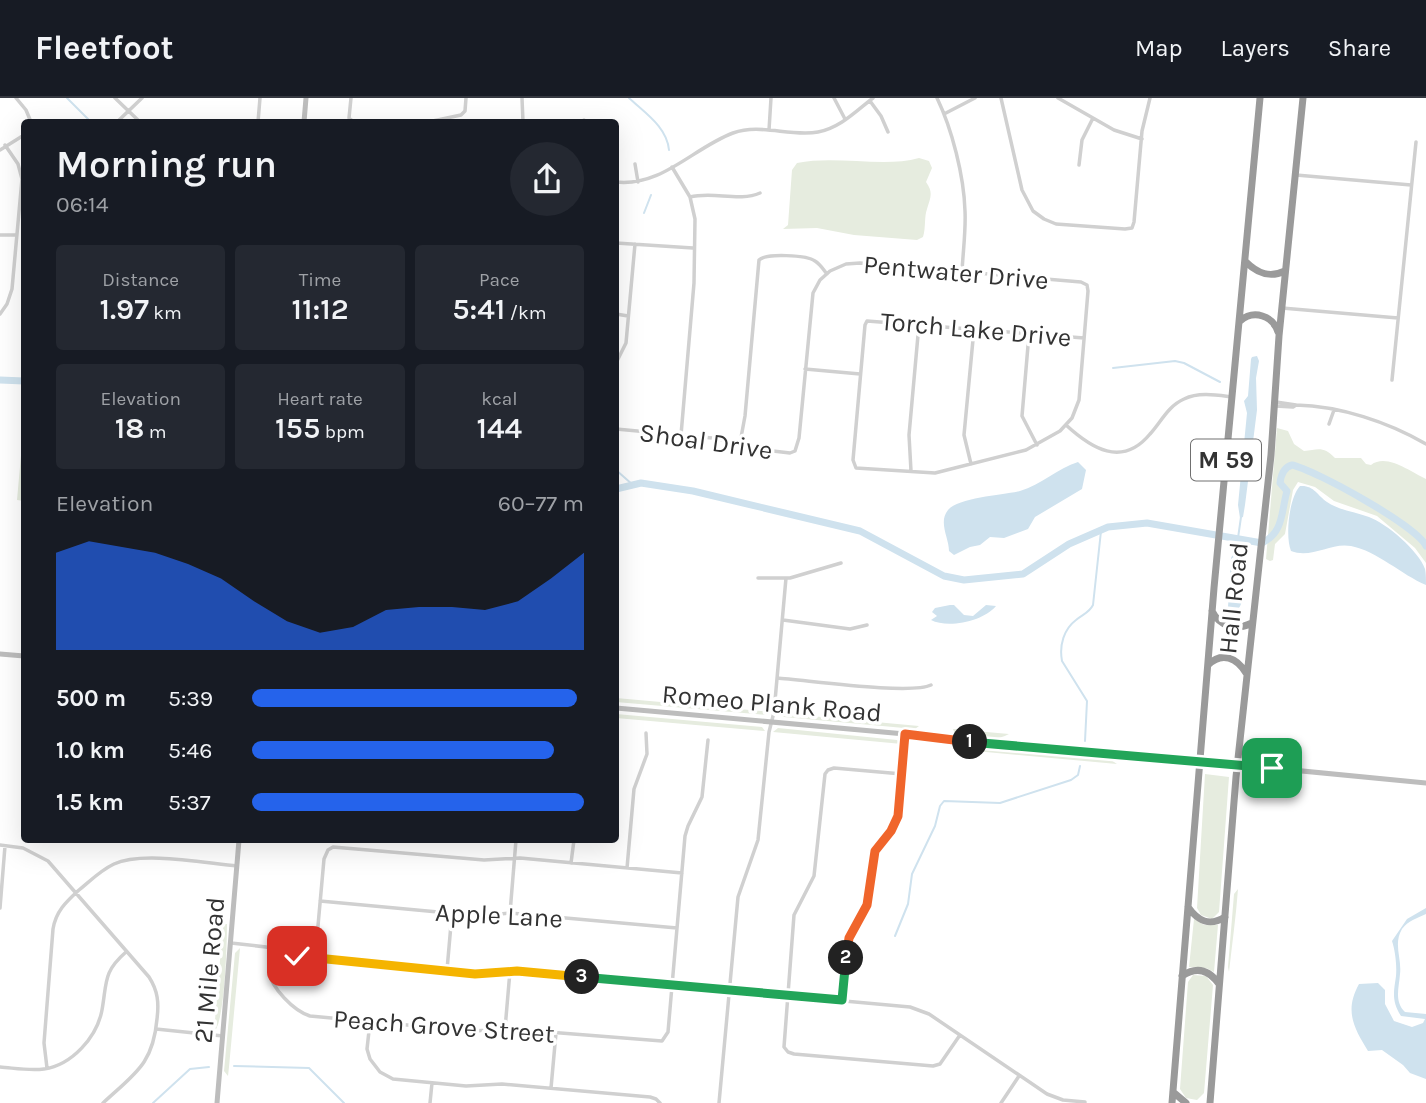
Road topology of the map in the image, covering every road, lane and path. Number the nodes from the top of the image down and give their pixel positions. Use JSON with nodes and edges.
{"nodes":[{"id":1,"x":16,"y":98,"type":"edge"},
{"id":2,"x":115,"y":98,"type":"edge"},
{"id":3,"x":142,"y":98,"type":"edge"},
{"id":4,"x":260,"y":98,"type":"edge"},
{"id":5,"x":306,"y":98,"type":"edge"},
{"id":6,"x":351,"y":98,"type":"edge"},
{"id":7,"x":466,"y":98,"type":"edge"},
{"id":8,"x":522,"y":98,"type":"edge"},
{"id":9,"x":771,"y":98,"type":"edge"},
{"id":10,"x":834,"y":98,"type":"edge"},
{"id":11,"x":937,"y":98,"type":"edge"},
{"id":12,"x":975,"y":98,"type":"edge"},
{"id":13,"x":1002,"y":98,"type":"edge"},
{"id":14,"x":1058,"y":98,"type":"edge"},
{"id":15,"x":1150,"y":98,"type":"edge"},
{"id":16,"x":1261,"y":98,"type":"edge"},
{"id":17,"x":1303,"y":98,"type":"edge"},
{"id":18,"x":871,"y":99,"type":"edge"},
{"id":19,"x":129,"y":111,"type":"junction"},
{"id":20,"x":944,"y":114,"type":"junction"},
{"id":21,"x":1093,"y":118,"type":"junction"},
{"id":22,"x":30,"y":119,"type":"edge"},
{"id":23,"x":120,"y":119,"type":"edge"},
{"id":24,"x":137,"y":119,"type":"edge"},
{"id":25,"x":258,"y":119,"type":"edge"},
{"id":26,"x":304,"y":119,"type":"edge"},
{"id":27,"x":352,"y":119,"type":"edge"},
{"id":28,"x":441,"y":119,"type":"edge"},
{"id":29,"x":523,"y":119,"type":"edge"},
{"id":30,"x":845,"y":119,"type":"junction"},
{"id":31,"x":769,"y":130,"type":"junction"},
{"id":32,"x":888,"y":132,"type":"dead end"},
{"id":33,"x":21,"y":137,"type":"edge"},
{"id":34,"x":1142,"y":139,"type":"junction"},
{"id":35,"x":1416,"y":142,"type":"dead end"},
{"id":36,"x":5,"y":145,"type":"junction"},
{"id":37,"x":0,"y":150,"type":"edge"},
{"id":38,"x":635,"y":164,"type":"dead end"},
{"id":39,"x":1079,"y":164,"type":"dead end"},
{"id":40,"x":672,"y":167,"type":"junction"},
{"id":41,"x":21,"y":175,"type":"edge"},
{"id":42,"x":1296,"y":176,"type":"junction"},
{"id":43,"x":619,"y":182,"type":"edge"},
{"id":44,"x":638,"y":182,"type":"junction"},
{"id":45,"x":1411,"y":186,"type":"junction"},
{"id":46,"x":760,"y":193,"type":"dead end"},
{"id":47,"x":690,"y":197,"type":"junction"},
{"id":48,"x":21,"y":204,"type":"edge"},
{"id":49,"x":0,"y":235,"type":"edge"},
{"id":50,"x":17,"y":235,"type":"junction"},
{"id":51,"x":619,"y":243,"type":"edge"},
{"id":52,"x":635,"y":244,"type":"junction"},
{"id":53,"x":693,"y":248,"type":"junction"},
{"id":54,"x":1246,"y":262,"type":"junction"},
{"id":55,"x":1285,"y":271,"type":"junction"},
{"id":56,"x":962,"y":272,"type":"junction"},
{"id":57,"x":827,"y":274,"type":"junction"},
{"id":58,"x":1282,"y":308,"type":"junction"},
{"id":59,"x":0,"y":314,"type":"edge"},
{"id":60,"x":619,"y":314,"type":"edge"},
{"id":61,"x":628,"y":316,"type":"junction"},
{"id":62,"x":1398,"y":318,"type":"junction"},
{"id":63,"x":1240,"y":321,"type":"junction"},
{"id":64,"x":919,"y":324,"type":"junction"},
{"id":65,"x":974,"y":329,"type":"junction"},
{"id":66,"x":1029,"y":334,"type":"junction"},
{"id":67,"x":1279,"y":336,"type":"junction"},
{"id":68,"x":1084,"y":338,"type":"junction"},
{"id":69,"x":619,"y":357,"type":"edge"},
{"id":70,"x":805,"y":369,"type":"junction"},
{"id":71,"x":860,"y":374,"type":"junction"},
{"id":72,"x":1392,"y":380,"type":"dead end"},
{"id":73,"x":1232,"y":397,"type":"junction"},
{"id":74,"x":1275,"y":404,"type":"junction"},
{"id":75,"x":1334,"y":410,"type":"junction"},
{"id":76,"x":1329,"y":424,"type":"dead end"},
{"id":77,"x":1066,"y":425,"type":"junction"},
{"id":78,"x":619,"y":429,"type":"edge"},
{"id":79,"x":681,"y":435,"type":"junction"},
{"id":80,"x":1426,"y":443,"type":"edge"},
{"id":81,"x":740,"y":444,"type":"junction"},
{"id":82,"x":1037,"y":445,"type":"junction"},
{"id":83,"x":971,"y":464,"type":"junction"},
{"id":84,"x":911,"y":472,"type":"junction"},
{"id":85,"x":841,"y":563,"type":"dead end"},
{"id":86,"x":758,"y":578,"type":"dead end"},
{"id":87,"x":786,"y":578,"type":"junction"},
{"id":88,"x":1212,"y":611,"type":"junction"},
{"id":89,"x":782,"y":620,"type":"junction"},
{"id":90,"x":1252,"y":623,"type":"junction"},
{"id":91,"x":867,"y":625,"type":"dead end"},
{"id":92,"x":0,"y":654,"type":"edge"},
{"id":93,"x":21,"y":656,"type":"edge"},
{"id":94,"x":1208,"y":666,"type":"junction"},
{"id":95,"x":1246,"y":673,"type":"junction"},
{"id":96,"x":777,"y":678,"type":"junction"},
{"id":97,"x":931,"y":685,"type":"dead end"},
{"id":98,"x":619,"y":708,"type":"edge"},
{"id":99,"x":772,"y":722,"type":"junction"},
{"id":100,"x":646,"y":733,"type":"dead end"},
{"id":101,"x":905,"y":734,"type":"junction"},
{"id":102,"x":708,"y":740,"type":"dead end"},
{"id":103,"x":1199,"y":761,"type":"junction"},
{"id":104,"x":1237,"y":765,"type":"junction"},
{"id":105,"x":902,"y":774,"type":"junction"},
{"id":106,"x":1426,"y":783,"type":"edge"},
{"id":107,"x":239,"y":843,"type":"edge"},
{"id":108,"x":516,"y":843,"type":"edge"},
{"id":109,"x":573,"y":843,"type":"edge"},
{"id":110,"x":3,"y":846,"type":"edge"},
{"id":111,"x":515,"y":858,"type":"junction"},
{"id":112,"x":571,"y":863,"type":"junction"},
{"id":113,"x":237,"y":866,"type":"junction"},
{"id":114,"x":626,"y":868,"type":"junction"},
{"id":115,"x":682,"y":873,"type":"junction"},
{"id":116,"x":76,"y":893,"type":"junction"},
{"id":117,"x":320,"y":901,"type":"junction"},
{"id":118,"x":1187,"y":906,"type":"junction"},
{"id":119,"x":0,"y":908,"type":"edge"},
{"id":120,"x":452,"y":913,"type":"junction"},
{"id":121,"x":510,"y":913,"type":"junction"},
{"id":122,"x":1225,"y":918,"type":"junction"},
{"id":123,"x":677,"y":928,"type":"junction"},
{"id":124,"x":230,"y":943,"type":"junction"},
{"id":125,"x":271,"y":948,"type":"junction"},
{"id":126,"x":127,"y":952,"type":"junction"},
{"id":127,"x":315,"y":959,"type":"junction"},
{"id":128,"x":447,"y":971,"type":"junction"},
{"id":129,"x":510,"y":971,"type":"junction"},
{"id":130,"x":1182,"y":976,"type":"junction"},
{"id":131,"x":672,"y":985,"type":"junction"},
{"id":132,"x":1219,"y":985,"type":"junction"},
{"id":133,"x":730,"y":990,"type":"junction"},
{"id":134,"x":787,"y":996,"type":"junction"},
{"id":135,"x":842,"y":1000,"type":"junction"},
{"id":136,"x":370,"y":1022,"type":"junction"},
{"id":137,"x":156,"y":1029,"type":"junction"},
{"id":138,"x":505,"y":1029,"type":"junction"},
{"id":139,"x":556,"y":1033,"type":"junction"},
{"id":140,"x":223,"y":1035,"type":"junction"},
{"id":141,"x":960,"y":1035,"type":"junction"},
{"id":142,"x":0,"y":1067,"type":"edge"},
{"id":143,"x":47,"y":1068,"type":"junction"},
{"id":144,"x":1019,"y":1076,"type":"junction"},
{"id":145,"x":432,"y":1083,"type":"junction"},
{"id":146,"x":551,"y":1088,"type":"junction"},
{"id":147,"x":1173,"y":1091,"type":"junction"},
{"id":148,"x":1058,"y":1101,"type":"edge"},
{"id":149,"x":1085,"y":1102,"type":"edge"},
{"id":150,"x":1208,"y":1102,"type":"edge"},
{"id":151,"x":103,"y":1103,"type":"edge"},
{"id":152,"x":217,"y":1103,"type":"edge"},
{"id":153,"x":430,"y":1103,"type":"edge"},
{"id":154,"x":660,"y":1103,"type":"edge"},
{"id":155,"x":719,"y":1103,"type":"edge"},
{"id":156,"x":1001,"y":1103,"type":"edge"},
{"id":157,"x":1172,"y":1103,"type":"edge"},
{"id":158,"x":1186,"y":1103,"type":"edge"}],
"edges":[{"from":1,"to":22,"type":"street"},
{"from":2,"to":19,"type":"street"},
{"from":3,"to":19,"type":"street"},
{"from":4,"to":25,"type":"street"},
{"from":5,"to":26,"type":"main road"},
{"from":6,"to":27,"type":"street"},
{"from":7,"to":28,"type":"street"},
{"from":8,"to":29,"type":"street"},
{"from":9,"to":31,"type":"street"},
{"from":10,"to":30,"type":"street"},
{"from":11,"to":20,"type":"street"},
{"from":12,"to":20,"type":"street"},
{"from":13,"to":34,"type":"street"},
{"from":14,"to":21,"type":"street"},
{"from":15,"to":34,"type":"street"},
{"from":16,"to":54,"type":"highway","name":"Hall Road","number":"M 59"},
{"from":17,"to":42,"type":"highway","name":"Hall Road","number":"M 59"},
{"from":18,"to":30,"type":"street"},
{"from":18,"to":32,"type":"street"},
{"from":19,"to":23,"type":"street"},
{"from":19,"to":24,"type":"street"},
{"from":20,"to":56,"type":"street"},
{"from":21,"to":34,"type":"street"},
{"from":21,"to":39,"type":"street"},
{"from":30,"to":31,"type":"street"},
{"from":31,"to":40,"type":"street"},
{"from":33,"to":36,"type":"street"},
{"from":35,"to":45,"type":"street"},
{"from":36,"to":37,"type":"street"},
{"from":36,"to":41,"type":"street"},
{"from":38,"to":44,"type":"street"},
{"from":40,"to":44,"type":"street"},
{"from":40,"to":47,"type":"street"},
{"from":42,"to":45,"type":"street"},
{"from":42,"to":55,"type":"highway","name":"Hall Road","number":"M 59"},
{"from":43,"to":44,"type":"street"},
{"from":45,"to":62,"type":"street"},
{"from":46,"to":47,"type":"street"},
{"from":47,"to":53,"type":"street"},
{"from":48,"to":50,"type":"street"},
{"from":49,"to":50,"type":"street"},
{"from":50,"to":59,"type":"street"},
{"from":51,"to":52,"type":"street"},
{"from":52,"to":53,"type":"street"},
{"from":52,"to":61,"type":"street"},
{"from":53,"to":79,"type":"street"},
{"from":54,"to":55,"type":"highway"},
{"from":54,"to":63,"type":"highway","name":"Hall Road","number":"M 59"},
{"from":55,"to":58,"type":"highway","name":"Hall Road","number":"M 59"},
{"from":56,"to":57,"type":"street","name":"Pentwater Drive"},
{"from":56,"to":68,"type":"street","name":"Pentwater Drive"},
{"from":57,"to":70,"type":"street"},
{"from":57,"to":81,"type":"street"},
{"from":58,"to":62,"type":"street"},
{"from":58,"to":67,"type":"highway","name":"Hall Road","number":"M 59"},
{"from":60,"to":61,"type":"street"},
{"from":61,"to":69,"type":"street"},
{"from":62,"to":72,"type":"street"},
{"from":63,"to":67,"type":"highway"},
{"from":63,"to":73,"type":"highway","name":"Hall Road","number":"M 59"},
{"from":64,"to":65,"type":"street","name":"Torch Lake Drive"},
{"from":64,"to":71,"type":"street","name":"Torch Lake Drive"},
{"from":64,"to":84,"type":"street"},
{"from":65,"to":66,"type":"street","name":"Torch Lake Drive"},
{"from":65,"to":83,"type":"street"},
{"from":66,"to":68,"type":"street","name":"Torch Lake Drive"},
{"from":66,"to":82,"type":"street"},
{"from":67,"to":74,"type":"highway","name":"Hall Road","number":"M 59"},
{"from":68,"to":77,"type":"street"},
{"from":70,"to":71,"type":"street"},
{"from":70,"to":81,"type":"street","name":"Shoal Drive"},
{"from":71,"to":84,"type":"street"},
{"from":73,"to":77,"type":"street"},
{"from":73,"to":88,"type":"highway","name":"Hall Road","number":"M 59"},
{"from":74,"to":75,"type":"street"},
{"from":74,"to":90,"type":"highway","name":"Hall Road","number":"M 59"},
{"from":75,"to":76,"type":"street"},
{"from":75,"to":80,"type":"street"},
{"from":77,"to":82,"type":"street"},
{"from":78,"to":79,"type":"street","name":"Shoal Drive"},
{"from":79,"to":81,"type":"street","name":"Shoal Drive"},
{"from":82,"to":83,"type":"street"},
{"from":83,"to":84,"type":"street"},
{"from":85,"to":87,"type":"street"},
{"from":86,"to":87,"type":"street"},
{"from":87,"to":89,"type":"street"},
{"from":88,"to":90,"type":"highway"},
{"from":88,"to":94,"type":"highway","name":"Hall Road","number":"M 59"},
{"from":89,"to":91,"type":"street"},
{"from":89,"to":96,"type":"street"},
{"from":90,"to":95,"type":"highway","name":"Hall Road","number":"M 59"},
{"from":92,"to":93,"type":"main road"},
{"from":94,"to":95,"type":"highway"},
{"from":94,"to":103,"type":"highway","name":"Hall Road","number":"M 59"},
{"from":95,"to":104,"type":"highway","name":"Hall Road","number":"M 59"},
{"from":96,"to":97,"type":"street"},
{"from":96,"to":99,"type":"street"},
{"from":98,"to":99,"type":"main road","name":"Romeo Plank Road"},
{"from":99,"to":101,"type":"main road","name":"Romeo Plank Road"},
{"from":99,"to":133,"type":"street"},
{"from":100,"to":114,"type":"street"},
{"from":101,"to":103,"type":"main road","name":"Romeo Plank Road"},
{"from":101,"to":105,"type":"street"},
{"from":102,"to":115,"type":"street"},
{"from":103,"to":104,"type":"main road","name":"Romeo Plank Road"},
{"from":103,"to":118,"type":"highway","name":"Hall Road","number":"M 59"},
{"from":104,"to":106,"type":"main road","name":"Romeo Plank Road"},
{"from":104,"to":122,"type":"highway","name":"Hall Road","number":"M 59"},
{"from":105,"to":134,"type":"street"},
{"from":105,"to":135,"type":"street"},
{"from":107,"to":113,"type":"main road","name":"21 Mile Road"},
{"from":108,"to":111,"type":"street"},
{"from":109,"to":112,"type":"street"},
{"from":110,"to":116,"type":"street"},
{"from":110,"to":119,"type":"street"},
{"from":111,"to":112,"type":"street"},
{"from":111,"to":117,"type":"street"},
{"from":111,"to":121,"type":"street"},
{"from":112,"to":114,"type":"street"},
{"from":113,"to":116,"type":"street"},
{"from":113,"to":124,"type":"main road","name":"21 Mile Road"},
{"from":114,"to":115,"type":"street"},
{"from":115,"to":123,"type":"street"},
{"from":116,"to":126,"type":"street"},
{"from":116,"to":143,"type":"street"},
{"from":117,"to":120,"type":"street","name":"Apple Lane"},
{"from":117,"to":127,"type":"street"},
{"from":118,"to":122,"type":"highway"},
{"from":118,"to":130,"type":"highway","name":"Hall Road","number":"M 59"},
{"from":120,"to":121,"type":"street","name":"Apple Lane"},
{"from":120,"to":128,"type":"street"},
{"from":121,"to":123,"type":"street","name":"Apple Lane"},
{"from":122,"to":132,"type":"highway","name":"Hall Road","number":"M 59"},
{"from":123,"to":131,"type":"street"},
{"from":124,"to":125,"type":"street"},
{"from":124,"to":140,"type":"main road","name":"21 Mile Road"},
{"from":125,"to":127,"type":"street"},
{"from":125,"to":136,"type":"street","name":"Peach Grove Street"},
{"from":126,"to":137,"type":"street"},
{"from":126,"to":143,"type":"street"},
{"from":127,"to":128,"type":"street"},
{"from":128,"to":129,"type":"street"},
{"from":129,"to":131,"type":"street"},
{"from":129,"to":138,"type":"street"},
{"from":130,"to":132,"type":"highway"},
{"from":130,"to":147,"type":"highway","name":"Hall Road","number":"M 59"},
{"from":131,"to":133,"type":"street"},
{"from":131,"to":139,"type":"street","name":"Peach Grove Street"},
{"from":132,"to":150,"type":"highway","name":"Hall Road","number":"M 59"},
{"from":133,"to":134,"type":"street"},
{"from":133,"to":155,"type":"street"},
{"from":134,"to":135,"type":"street"},
{"from":134,"to":141,"type":"street"},
{"from":135,"to":141,"type":"street"},
{"from":136,"to":138,"type":"street","name":"Peach Grove Street"},
{"from":136,"to":145,"type":"street"},
{"from":137,"to":140,"type":"street"},
{"from":137,"to":151,"type":"street"},
{"from":138,"to":139,"type":"street","name":"Peach Grove Street"},
{"from":139,"to":146,"type":"street"},
{"from":140,"to":152,"type":"main road","name":"21 Mile Road"},
{"from":141,"to":144,"type":"street"},
{"from":142,"to":143,"type":"street"},
{"from":144,"to":148,"type":"street"},
{"from":144,"to":156,"type":"street"},
{"from":145,"to":146,"type":"street"},
{"from":145,"to":153,"type":"street"},
{"from":146,"to":154,"type":"street"},
{"from":147,"to":157,"type":"highway","name":"Hall Road","number":"M 59"},
{"from":147,"to":158,"type":"highway"},
{"from":148,"to":149,"type":"street"}]}
